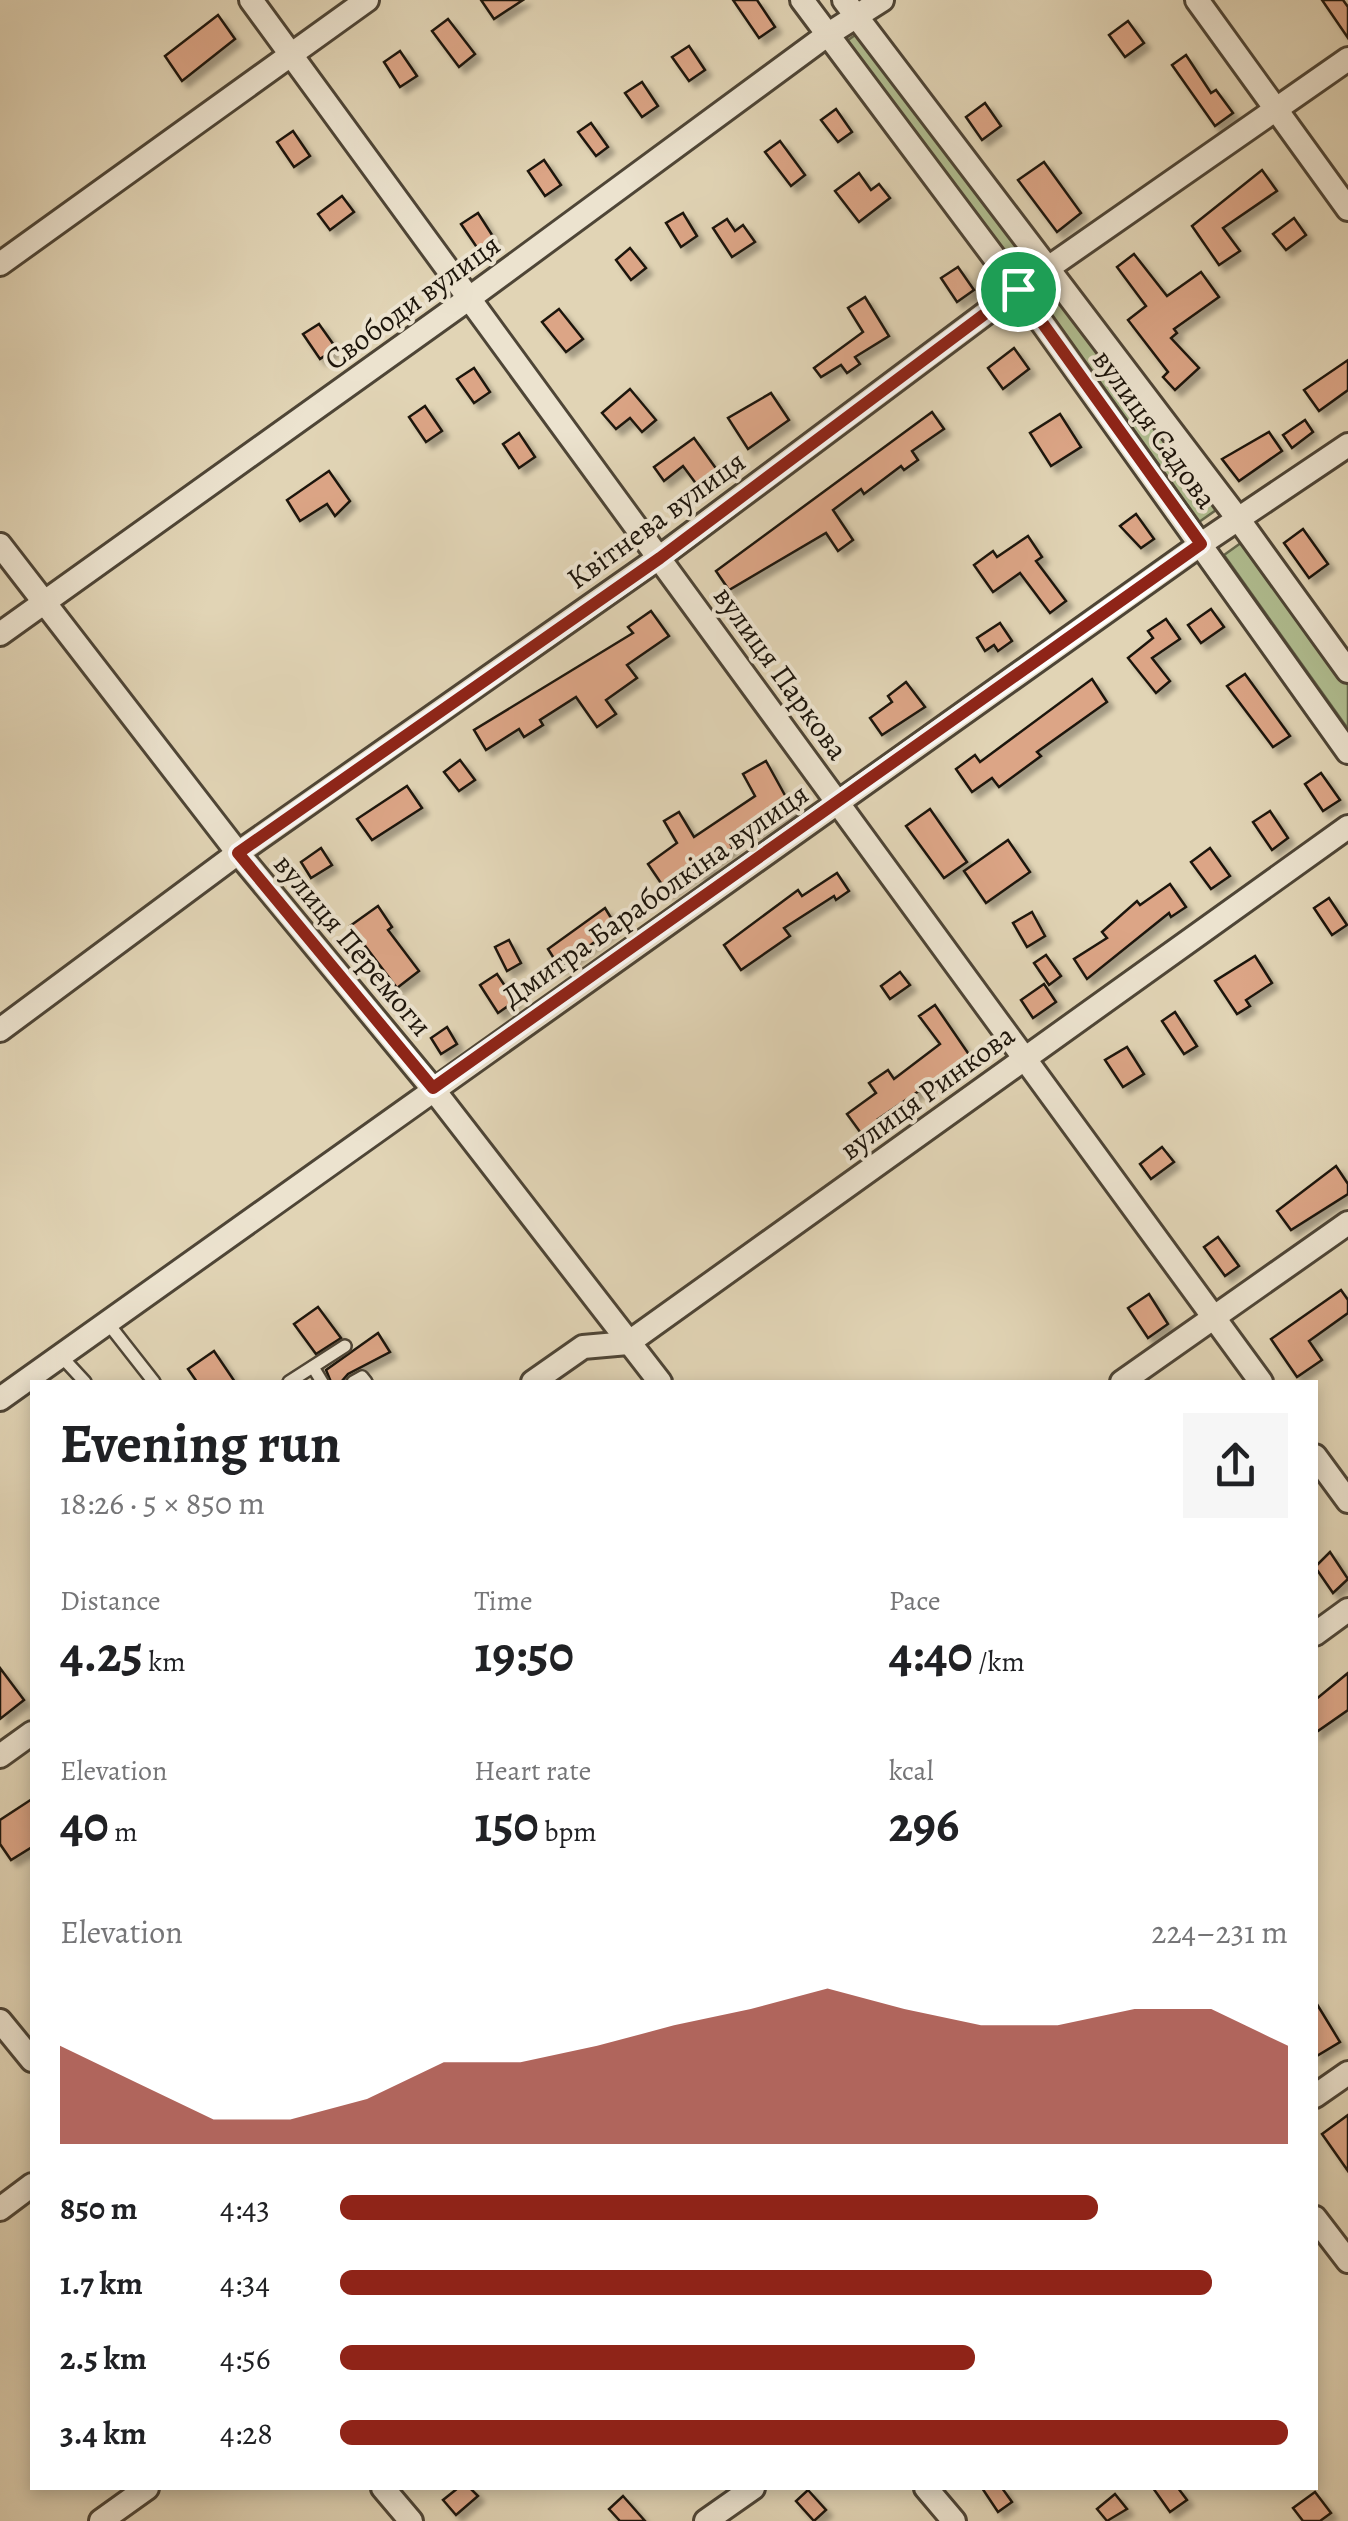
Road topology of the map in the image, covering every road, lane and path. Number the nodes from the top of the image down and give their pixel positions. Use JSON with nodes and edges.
{"nodes":[{"id":1,"x":251,"y":0,"type":"edge"},
{"id":2,"x":367,"y":0,"type":"edge"},
{"id":3,"x":802,"y":0,"type":"edge"},
{"id":4,"x":882,"y":0,"type":"edge"},
{"id":5,"x":1197,"y":0,"type":"edge"},
{"id":6,"x":851,"y":9,"type":"edge"},
{"id":7,"x":827,"y":35,"type":"junction"},
{"id":8,"x":293,"y":54,"type":"junction"},
{"id":9,"x":1348,"y":59,"type":"edge"},
{"id":10,"x":1278,"y":109,"type":"junction"},
{"id":11,"x":1348,"y":209,"type":"edge"},
{"id":12,"x":0,"y":264,"type":"edge"},
{"id":13,"x":1048,"y":267,"type":"junction"},
{"id":14,"x":1018,"y":289,"type":"junction"},
{"id":15,"x":470,"y":297,"type":"junction"},
{"id":16,"x":1348,"y":445,"type":"edge"},
{"id":17,"x":1239,"y":520,"type":"junction"},
{"id":18,"x":1201,"y":544,"type":"junction"},
{"id":19,"x":0,"y":545,"type":"edge"},
{"id":20,"x":660,"y":558,"type":"junction"},
{"id":21,"x":44,"y":602,"type":"junction"},
{"id":22,"x":0,"y":634,"type":"edge"},
{"id":23,"x":1348,"y":671,"type":"edge"},
{"id":24,"x":1348,"y":752,"type":"edge"},
{"id":25,"x":839,"y":802,"type":"junction"},
{"id":26,"x":1348,"y":827,"type":"edge"},
{"id":27,"x":238,"y":853,"type":"junction"},
{"id":28,"x":0,"y":1030,"type":"edge"},
{"id":29,"x":1026,"y":1058,"type":"junction"},
{"id":30,"x":433,"y":1088,"type":"junction"},
{"id":31,"x":1348,"y":1223,"type":"edge"},
{"id":32,"x":1213,"y":1318,"type":"junction"},
{"id":33,"x":106,"y":1322,"type":"junction"},
{"id":34,"x":628,"y":1343,"type":"junction"},
{"id":35,"x":345,"y":1346,"type":"dead end"},
{"id":36,"x":60,"y":1356,"type":"junction"},
{"id":37,"x":313,"y":1367,"type":"junction"},
{"id":38,"x":83,"y":1380,"type":"edge"},
{"id":39,"x":152,"y":1380,"type":"edge"},
{"id":40,"x":292,"y":1380,"type":"edge"},
{"id":41,"x":321,"y":1380,"type":"edge"},
{"id":42,"x":536,"y":1380,"type":"edge"},
{"id":43,"x":658,"y":1380,"type":"edge"},
{"id":44,"x":1125,"y":1380,"type":"edge"},
{"id":45,"x":1260,"y":1380,"type":"edge"},
{"id":46,"x":4,"y":1387,"type":"edge"},
{"id":47,"x":1318,"y":1460,"type":"edge"},
{"id":48,"x":1348,"y":1500,"type":"edge"},
{"id":49,"x":1348,"y":1610,"type":"edge"},
{"id":50,"x":1318,"y":1632,"type":"edge"},
{"id":51,"x":30,"y":1735,"type":"edge"},
{"id":52,"x":0,"y":1756,"type":"edge"},
{"id":53,"x":0,"y":2021,"type":"edge"},
{"id":54,"x":30,"y":2058,"type":"edge"},
{"id":55,"x":1348,"y":2073,"type":"edge"},
{"id":56,"x":1318,"y":2094,"type":"edge"},
{"id":57,"x":30,"y":2186,"type":"edge"},
{"id":58,"x":0,"y":2209,"type":"edge"},
{"id":59,"x":1318,"y":2222,"type":"edge"},
{"id":60,"x":1348,"y":2261,"type":"edge"},
{"id":61,"x":144,"y":2490,"type":"edge"},
{"id":62,"x":385,"y":2490,"type":"edge"},
{"id":63,"x":750,"y":2490,"type":"edge"},
{"id":64,"x":928,"y":2490,"type":"edge"},
{"id":65,"x":100,"y":2521,"type":"edge"},
{"id":66,"x":411,"y":2521,"type":"edge"},
{"id":67,"x":706,"y":2521,"type":"edge"},
{"id":68,"x":954,"y":2521,"type":"edge"}],
"edges":[{"from":1,"to":8,"type":"street","name":"вулиця Паркова"},
{"from":2,"to":8,"type":"street"},
{"from":3,"to":7,"type":"street","name":"вулиця Садова"},
{"from":4,"to":6,"type":"street","name":"Свободи вулиця"},
{"from":5,"to":10,"type":"street"},
{"from":6,"to":7,"type":"street","name":"Свободи вулиця"},
{"from":6,"to":13,"type":"street","name":"вулиця Садова"},
{"from":7,"to":14,"type":"street","name":"вулиця Садова"},
{"from":7,"to":15,"type":"street","name":"Свободи вулиця"},
{"from":8,"to":12,"type":"street"},
{"from":8,"to":15,"type":"street","name":"вулиця Паркова"},
{"from":9,"to":10,"type":"street","name":"Квітнева вулиця"},
{"from":10,"to":11,"type":"street"},
{"from":10,"to":13,"type":"street","name":"Квітнева вулиця"},
{"from":13,"to":14,"type":"street","name":"Квітнева вулиця"},
{"from":13,"to":17,"type":"street","name":"вулиця Садова"},
{"from":14,"to":18,"type":"street","name":"вулиця Садова"},
{"from":14,"to":20,"type":"street","name":"Квітнева вулиця"},
{"from":15,"to":20,"type":"street","name":"вулиця Паркова"},
{"from":15,"to":21,"type":"street","name":"Свободи вулиця"},
{"from":16,"to":17,"type":"street","name":"Дмитра Бараболкіна вулиця"},
{"from":17,"to":18,"type":"street","name":"Дмитра Бараболкіна вулиця"},
{"from":17,"to":23,"type":"street","name":"вулиця Садова"},
{"from":18,"to":24,"type":"street","name":"вулиця Садова"},
{"from":18,"to":25,"type":"street","name":"Дмитра Бараболкіна вулиця"},
{"from":19,"to":21,"type":"street","name":"вулиця Перемоги"},
{"from":20,"to":25,"type":"street","name":"вулиця Паркова"},
{"from":20,"to":27,"type":"street","name":"Квітнева вулиця"},
{"from":21,"to":22,"type":"street","name":"Свободи вулиця"},
{"from":21,"to":27,"type":"street","name":"вулиця Перемоги"},
{"from":25,"to":29,"type":"street","name":"вулиця Паркова"},
{"from":25,"to":30,"type":"street","name":"Дмитра Бараболкіна вулиця"},
{"from":26,"to":29,"type":"street","name":"вулиця Ринкова"},
{"from":27,"to":28,"type":"street","name":"Квітнева вулиця"},
{"from":27,"to":30,"type":"street","name":"вулиця Перемоги"},
{"from":29,"to":32,"type":"street","name":"вулиця Паркова"},
{"from":29,"to":34,"type":"street","name":"вулиця Ринкова"},
{"from":30,"to":33,"type":"street","name":"Дмитра Бараболкіна вулиця"},
{"from":30,"to":34,"type":"street","name":"вулиця Перемоги"},
{"from":31,"to":32,"type":"street"},
{"from":32,"to":44,"type":"street"},
{"from":32,"to":45,"type":"street","name":"вулиця Паркова"},
{"from":33,"to":36,"type":"street","name":"Дмитра Бараболкіна вулиця"},
{"from":33,"to":39,"type":"lane"},
{"from":34,"to":42,"type":"street","name":"вулиця Ринкова"},
{"from":34,"to":43,"type":"street","name":"вулиця Перемоги"},
{"from":35,"to":37,"type":"lane"},
{"from":36,"to":38,"type":"lane"},
{"from":36,"to":46,"type":"street","name":"Дмитра Бараболкіна вулиця"},
{"from":37,"to":40,"type":"lane"},
{"from":37,"to":41,"type":"lane"},
{"from":47,"to":48,"type":"street"},
{"from":49,"to":50,"type":"street"},
{"from":51,"to":52,"type":"street"},
{"from":53,"to":54,"type":"street"},
{"from":55,"to":56,"type":"street"},
{"from":57,"to":58,"type":"street"},
{"from":59,"to":60,"type":"street"},
{"from":61,"to":65,"type":"street"},
{"from":62,"to":66,"type":"street"},
{"from":63,"to":67,"type":"street"},
{"from":64,"to":68,"type":"street"}]}
